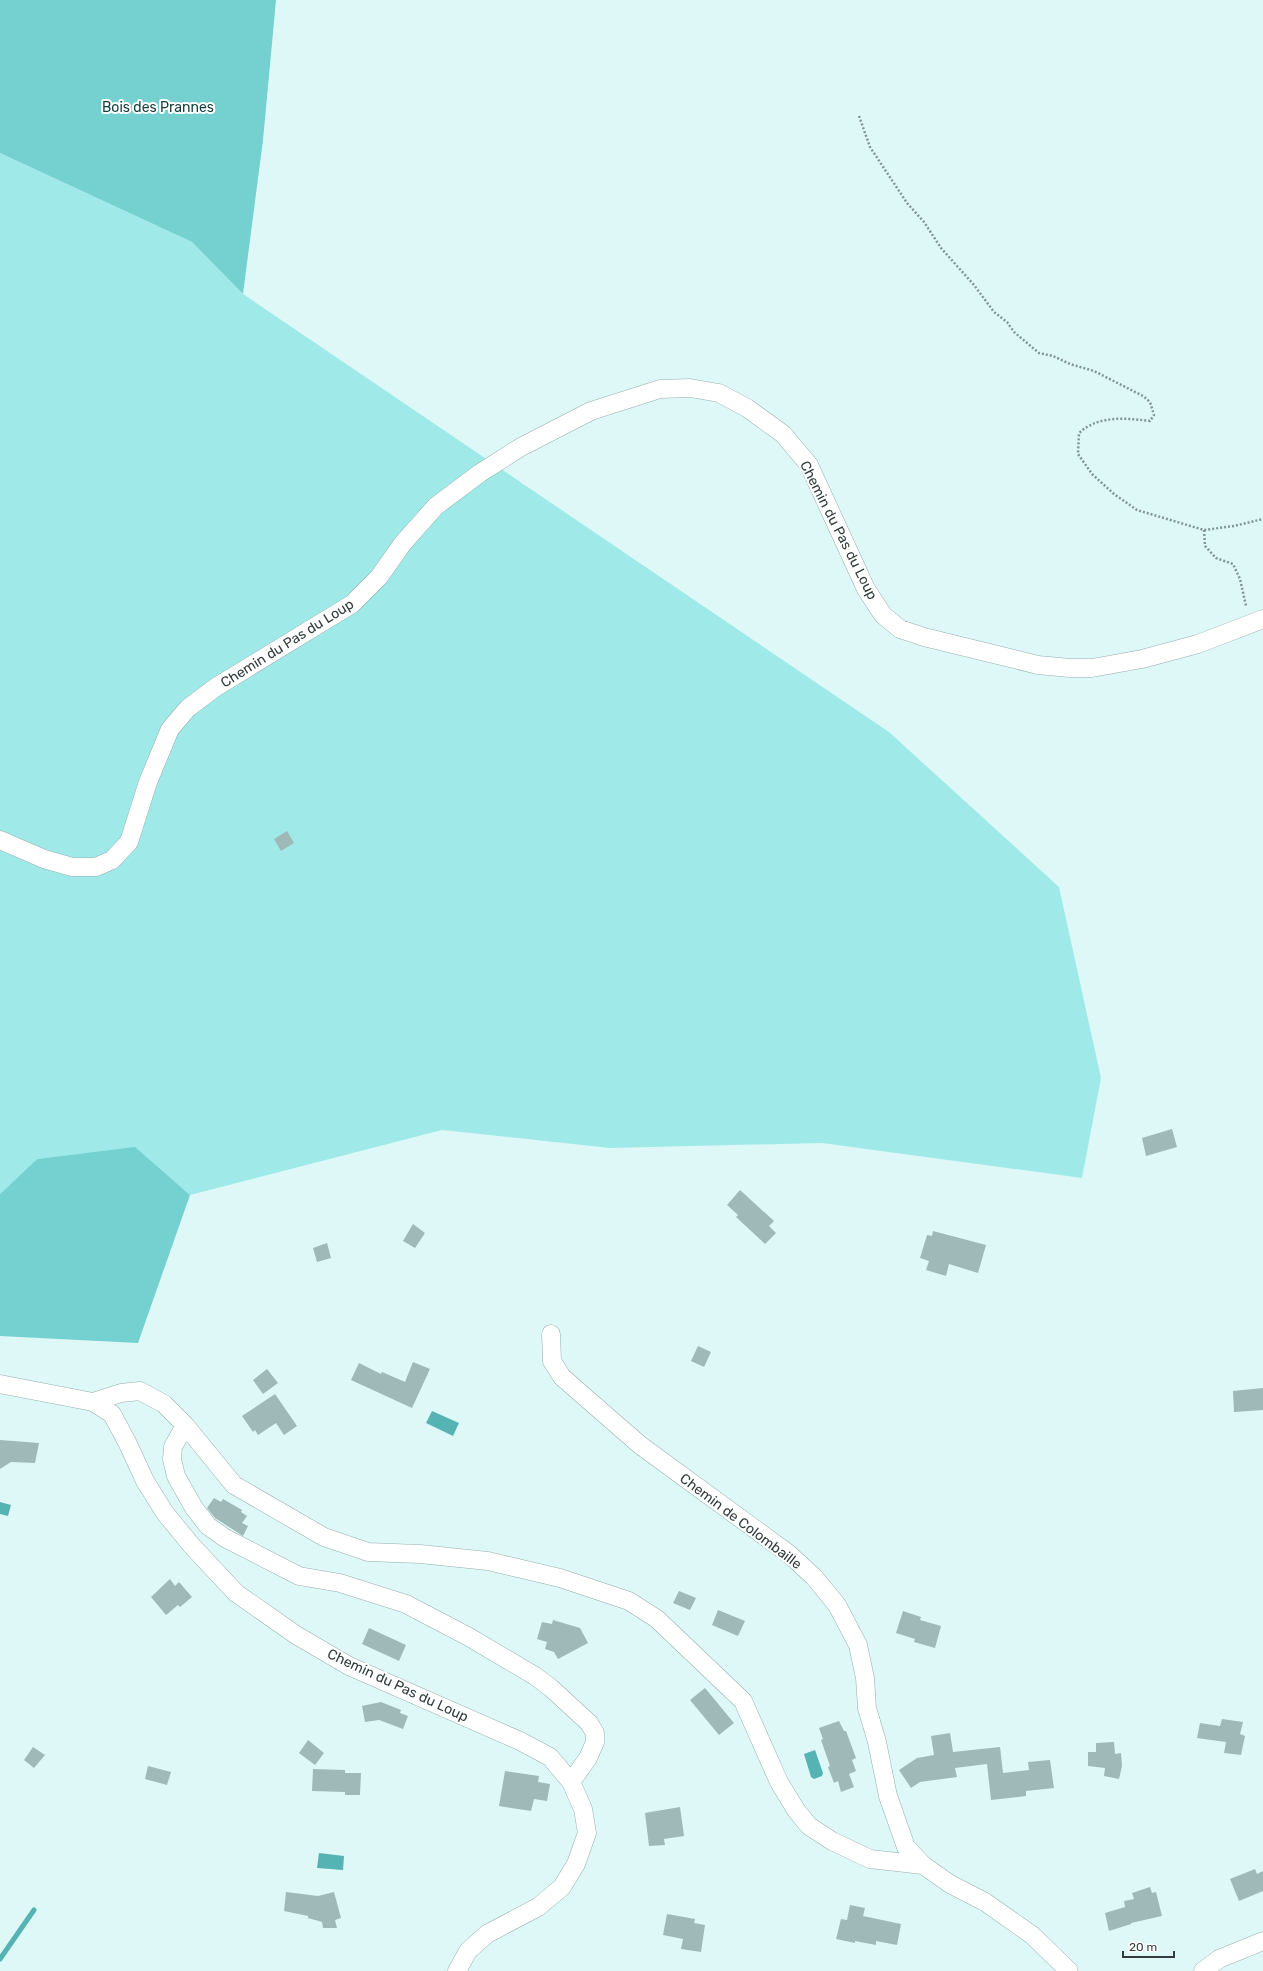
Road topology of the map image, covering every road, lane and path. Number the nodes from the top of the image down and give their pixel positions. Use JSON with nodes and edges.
{"nodes":[{"id":1,"x":858,"y":116,"type":"dead end"},
{"id":2,"x":1263,"y":519,"type":"edge"},
{"id":3,"x":1204,"y":530,"type":"junction"},
{"id":4,"x":1262,"y":620,"type":"edge"},
{"id":5,"x":0,"y":840,"type":"edge"},
{"id":6,"x":551,"y":1334,"type":"dead end"},
{"id":7,"x":0,"y":1384,"type":"edge"},
{"id":8,"x":93,"y":1402,"type":"junction"},
{"id":9,"x":185,"y":1425,"type":"junction"},
{"id":10,"x":571,"y":1782,"type":"junction"},
{"id":11,"x":923,"y":1865,"type":"junction"},
{"id":12,"x":1263,"y":1941,"type":"edge"},
{"id":13,"x":457,"y":1971,"type":"edge"},
{"id":14,"x":1070,"y":1971,"type":"edge"},
{"id":15,"x":1203,"y":1971,"type":"edge"}],
"edges":[{"from":1,"to":3,"type":"path"},
{"from":2,"to":3,"type":"path"},
{"from":3,"to":4,"type":"path"},
{"from":4,"to":5,"type":"street","name":"Chemin du Pas du Loup"},
{"from":6,"to":11,"type":"street","name":"Chemin de Colombaille"},
{"from":7,"to":8,"type":"street","name":"Chemin du Pas du Loup"},
{"from":8,"to":9,"type":"street"},
{"from":8,"to":10,"type":"street","name":"Chemin du Pas du Loup"},
{"from":9,"to":10,"type":"street"},
{"from":9,"to":11,"type":"street"},
{"from":10,"to":13,"type":"street","name":"Chemin du Pas du Loup"},
{"from":11,"to":14,"type":"street","name":"Chemin de Colombaille"},
{"from":12,"to":15,"type":"street"}]}
